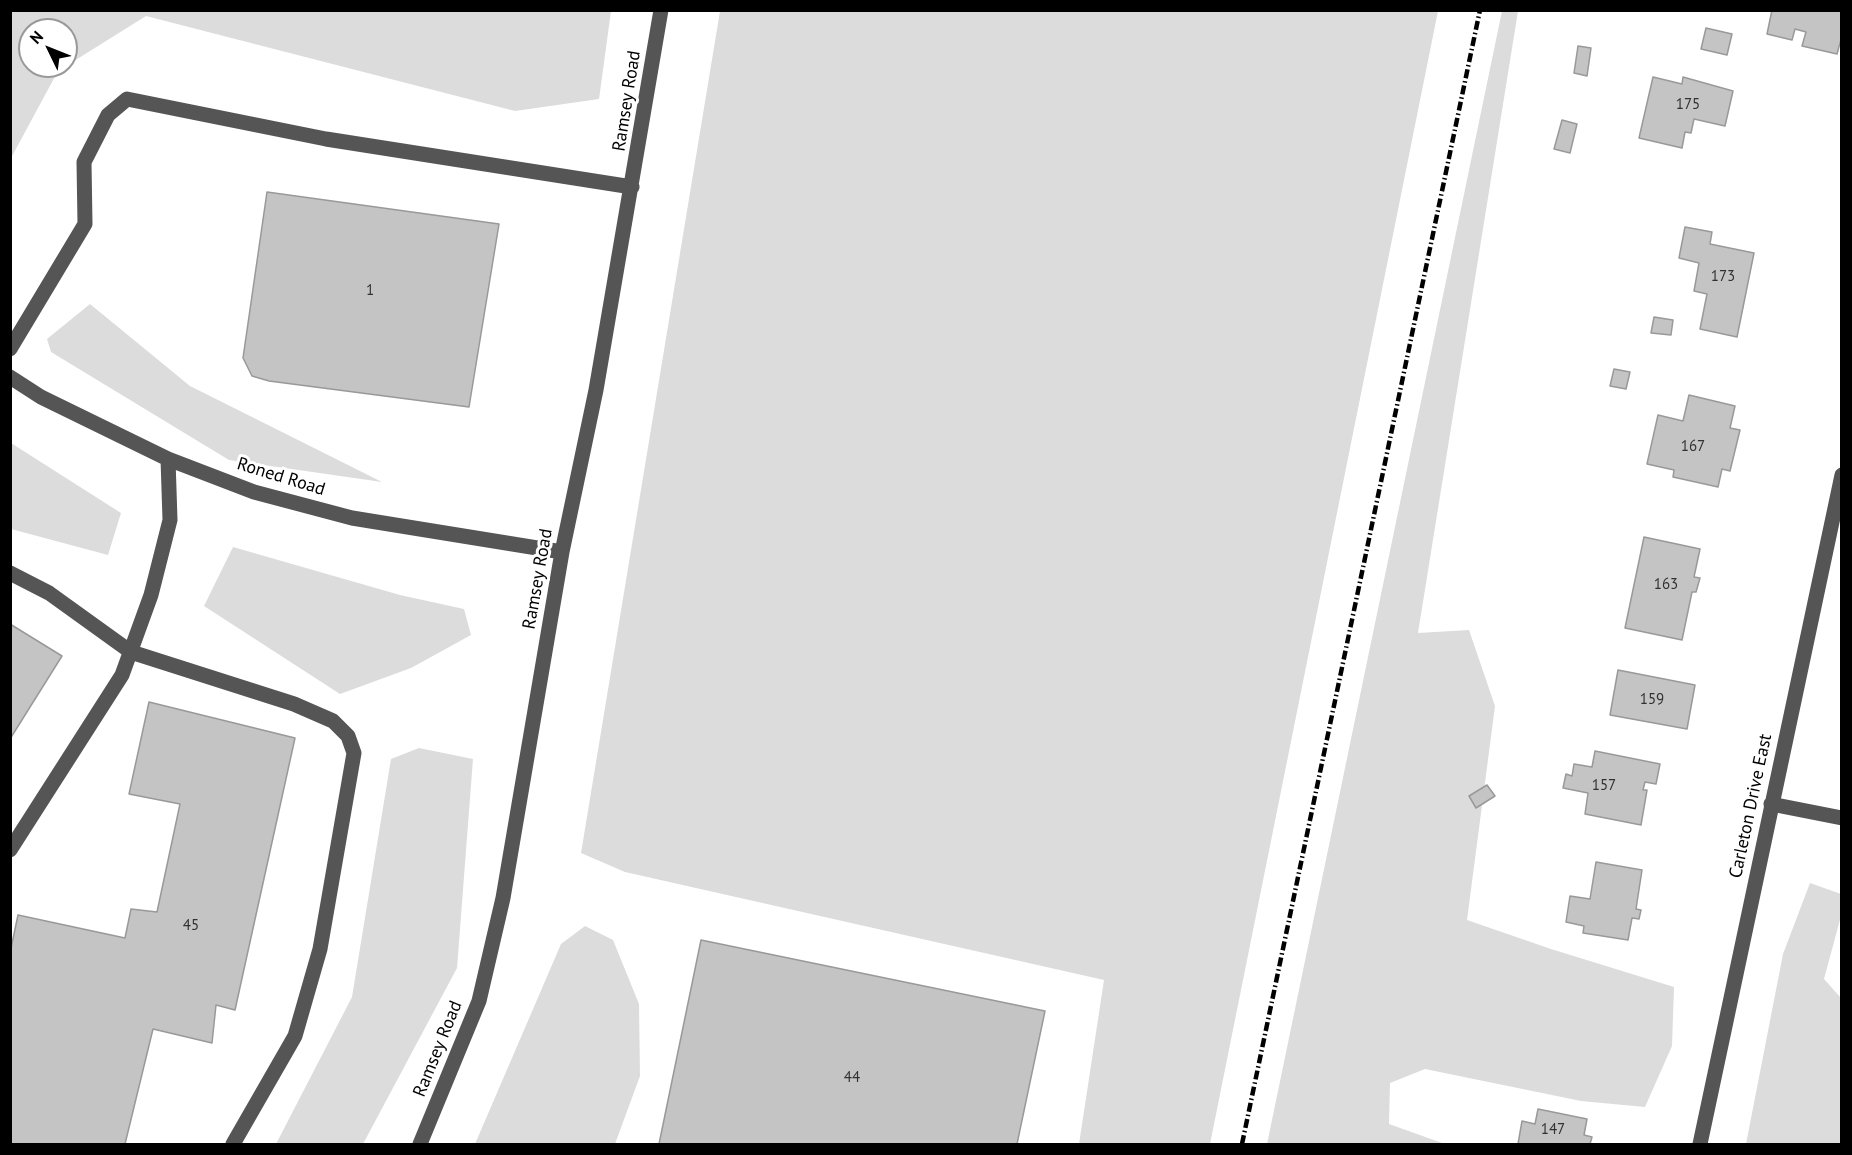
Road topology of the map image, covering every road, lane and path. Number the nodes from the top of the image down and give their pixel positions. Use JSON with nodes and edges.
{"nodes":[{"id":1,"x":662,"y":10,"type":"edge"},
{"id":2,"x":632,"y":187,"type":"junction"},
{"id":3,"x":10,"y":349,"type":"edge"},
{"id":4,"x":10,"y":377,"type":"edge"},
{"id":5,"x":168,"y":459,"type":"junction"},
{"id":6,"x":1842,"y":475,"type":"edge"},
{"id":7,"x":562,"y":552,"type":"junction"},
{"id":8,"x":10,"y":573,"type":"edge"},
{"id":9,"x":131,"y":652,"type":"junction"},
{"id":10,"x":1771,"y":804,"type":"junction"},
{"id":11,"x":1842,"y":818,"type":"edge"},
{"id":12,"x":10,"y":850,"type":"edge"},
{"id":13,"x":233,"y":1144,"type":"edge"},
{"id":14,"x":420,"y":1144,"type":"edge"},
{"id":15,"x":1700,"y":1144,"type":"edge"}],
"edges":[{"from":1,"to":2,"type":"street","name":"Ramsey Road"},
{"from":2,"to":3,"type":"street"},
{"from":2,"to":7,"type":"street","name":"Ramsey Road"},
{"from":4,"to":5,"type":"street","name":"Roned Road"},
{"from":5,"to":7,"type":"street","name":"Roned Road"},
{"from":5,"to":9,"type":"street"},
{"from":6,"to":10,"type":"street","name":"Carleton Drive East"},
{"from":7,"to":14,"type":"street","name":"Ramsey Road"},
{"from":8,"to":9,"type":"street"},
{"from":9,"to":12,"type":"street"},
{"from":9,"to":13,"type":"street"},
{"from":10,"to":11,"type":"street"},
{"from":10,"to":15,"type":"street","name":"Carleton Drive East"}]}
